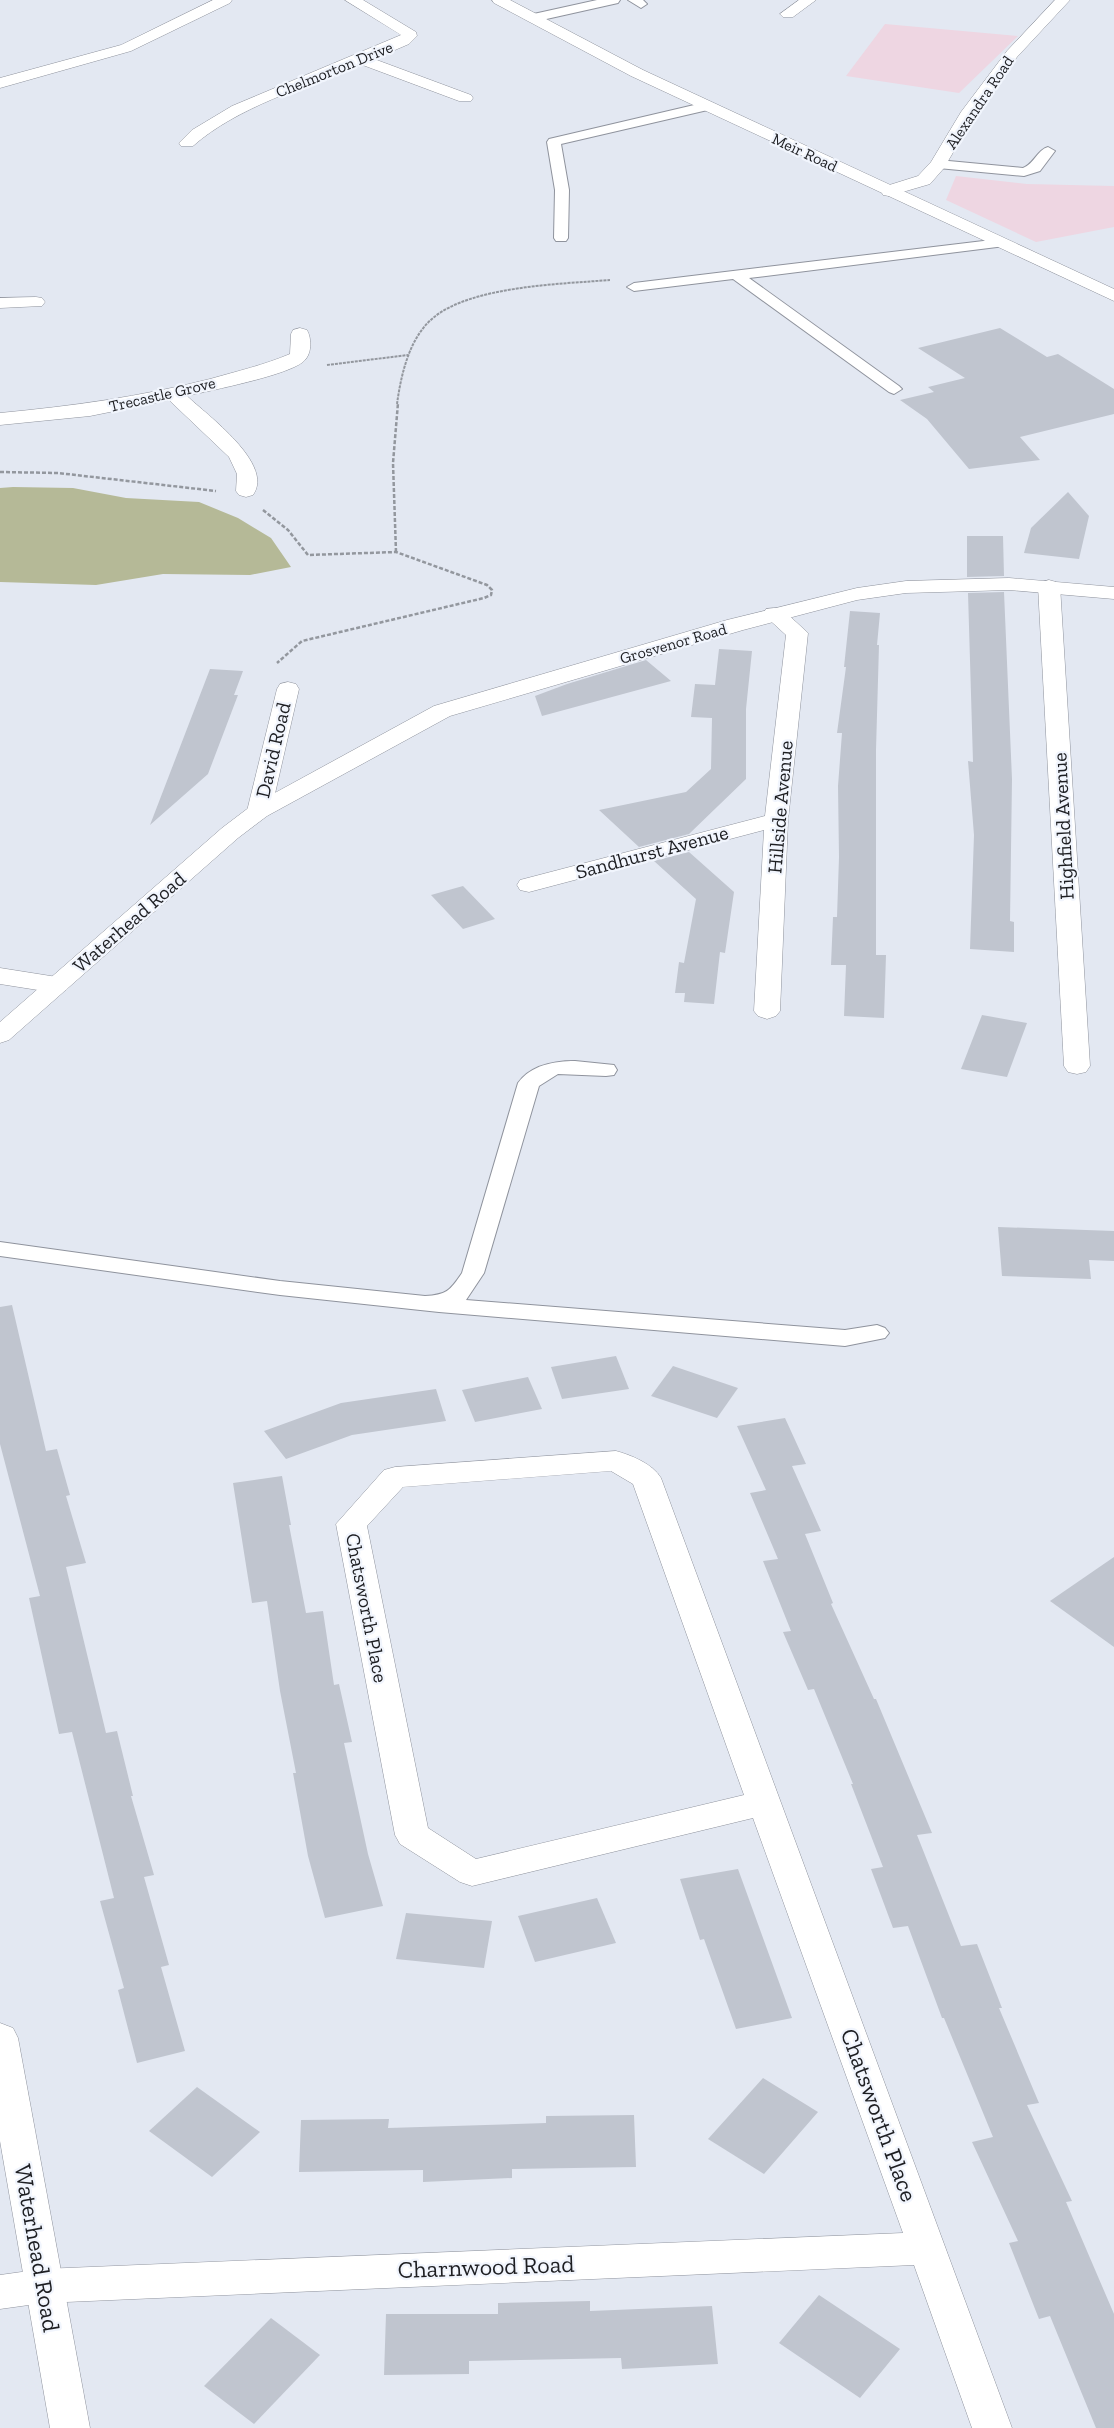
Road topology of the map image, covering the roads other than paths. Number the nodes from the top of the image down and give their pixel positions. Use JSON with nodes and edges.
{"nodes":[{"id":1,"x":225,"y":0,"type":"edge"},
{"id":2,"x":352,"y":0,"type":"edge"},
{"id":3,"x":499,"y":0,"type":"edge"},
{"id":4,"x":614,"y":0,"type":"edge"},
{"id":5,"x":1063,"y":0,"type":"edge"},
{"id":6,"x":533,"y":18,"type":"junction"},
{"id":7,"x":360,"y":59,"type":"junction"},
{"id":8,"x":0,"y":83,"type":"edge"},
{"id":9,"x":437,"y":88,"type":"junction"},
{"id":10,"x":419,"y":94,"type":"dead end"},
{"id":11,"x":465,"y":98,"type":"dead end"},
{"id":12,"x":707,"y":106,"type":"junction"},
{"id":13,"x":174,"y":130,"type":"dead end"},
{"id":14,"x":1048,"y":151,"type":"dead end"},
{"id":15,"x":938,"y":164,"type":"junction"},
{"id":16,"x":889,"y":190,"type":"junction"},
{"id":17,"x":561,"y":238,"type":"dead end"},
{"id":18,"x":1000,"y":243,"type":"junction"},
{"id":19,"x":736,"y":275,"type":"junction"},
{"id":20,"x":634,"y":287,"type":"road end"},
{"id":21,"x":1114,"y":296,"type":"edge"},
{"id":22,"x":36,"y":302,"type":"dead end"},
{"id":23,"x":0,"y":303,"type":"edge"},
{"id":24,"x":300,"y":334,"type":"dead end"},
{"id":25,"x":894,"y":389,"type":"dead end"},
{"id":26,"x":172,"y":394,"type":"junction"},
{"id":27,"x":0,"y":419,"type":"edge"},
{"id":28,"x":246,"y":491,"type":"dead end"},
{"id":29,"x":1049,"y":586,"type":"junction"},
{"id":30,"x":1114,"y":592,"type":"edge"},
{"id":31,"x":774,"y":614,"type":"junction"},
{"id":32,"x":288,"y":689,"type":"road end"},
{"id":33,"x":259,"y":811,"type":"junction"},
{"id":34,"x":776,"y":820,"type":"junction"},
{"id":35,"x":529,"y":885,"type":"dead end"},
{"id":36,"x":0,"y":976,"type":"edge"},
{"id":37,"x":57,"y":984,"type":"junction"},
{"id":38,"x":767,"y":1011,"type":"dead end"},
{"id":39,"x":0,"y":1034,"type":"edge"},
{"id":40,"x":1077,"y":1066,"type":"dead end"},
{"id":41,"x":606,"y":1070,"type":"dead end"},
{"id":42,"x":0,"y":1249,"type":"edge"},
{"id":43,"x":425,"y":1303,"type":"junction"},
{"id":44,"x":876,"y":1333,"type":"dead end"},
{"id":45,"x":762,"y":1803,"type":"junction"},
{"id":46,"x":0,"y":2038,"type":"edge"},
{"id":47,"x":928,"y":2248,"type":"junction"},
{"id":48,"x":43,"y":2286,"type":"junction"},
{"id":49,"x":0,"y":2292,"type":"edge"},
{"id":50,"x":70,"y":2428,"type":"edge"},
{"id":51,"x":992,"y":2428,"type":"edge"}],
"edges":[{"from":1,"to":8,"type":"street"},
{"from":2,"to":7,"type":"street","name":"Chelmorton Drive"},
{"from":3,"to":6,"type":"street","name":"Meir Road"},
{"from":4,"to":6,"type":"lane"},
{"from":5,"to":15,"type":"street","name":"Alexandra Road"},
{"from":6,"to":12,"type":"street","name":"Meir Road"},
{"from":7,"to":9,"type":"street"},
{"from":7,"to":13,"type":"street","name":"Chelmorton Drive"},
{"from":9,"to":10,"type":"street"},
{"from":9,"to":11,"type":"street"},
{"from":12,"to":16,"type":"street","name":"Meir Road"},
{"from":12,"to":17,"type":"lane"},
{"from":14,"to":15,"type":"lane"},
{"from":15,"to":16,"type":"street","name":"Alexandra Road"},
{"from":16,"to":18,"type":"street","name":"Meir Road"},
{"from":18,"to":19,"type":"lane"},
{"from":18,"to":21,"type":"street","name":"Meir Road"},
{"from":19,"to":20,"type":"lane"},
{"from":19,"to":25,"type":"lane"},
{"from":22,"to":23,"type":"street"},
{"from":24,"to":26,"type":"street","name":"Trecastle Grove"},
{"from":26,"to":27,"type":"street","name":"Trecastle Grove"},
{"from":26,"to":28,"type":"street"},
{"from":29,"to":30,"type":"street","name":"Grosvenor Road"},
{"from":29,"to":31,"type":"street","name":"Grosvenor Road"},
{"from":29,"to":40,"type":"street","name":"Highfield Avenue"},
{"from":31,"to":33,"type":"street","name":"Grosvenor Road"},
{"from":31,"to":34,"type":"street","name":"Hillside Avenue"},
{"from":32,"to":33,"type":"street","name":"David Road"},
{"from":33,"to":37,"type":"street","name":"Waterhead Road"},
{"from":34,"to":35,"type":"street","name":"Sandhurst Avenue"},
{"from":34,"to":38,"type":"street","name":"Hillside Avenue"},
{"from":36,"to":37,"type":"street"},
{"from":37,"to":39,"type":"street","name":"Waterhead Road"},
{"from":41,"to":43,"type":"lane"},
{"from":42,"to":43,"type":"lane"},
{"from":43,"to":44,"type":"lane"},
{"from":45,"to":45,"type":"street","name":"Chatsworth Place"},
{"from":45,"to":47,"type":"street","name":"Chatsworth Place"},
{"from":46,"to":48,"type":"street","name":"Waterhead Road"},
{"from":47,"to":48,"type":"street","name":"Charnwood Road"},
{"from":47,"to":51,"type":"street","name":"Chatsworth Place"},
{"from":48,"to":49,"type":"street","name":"Charnwood Road"},
{"from":48,"to":50,"type":"street","name":"Waterhead Road"}]}
